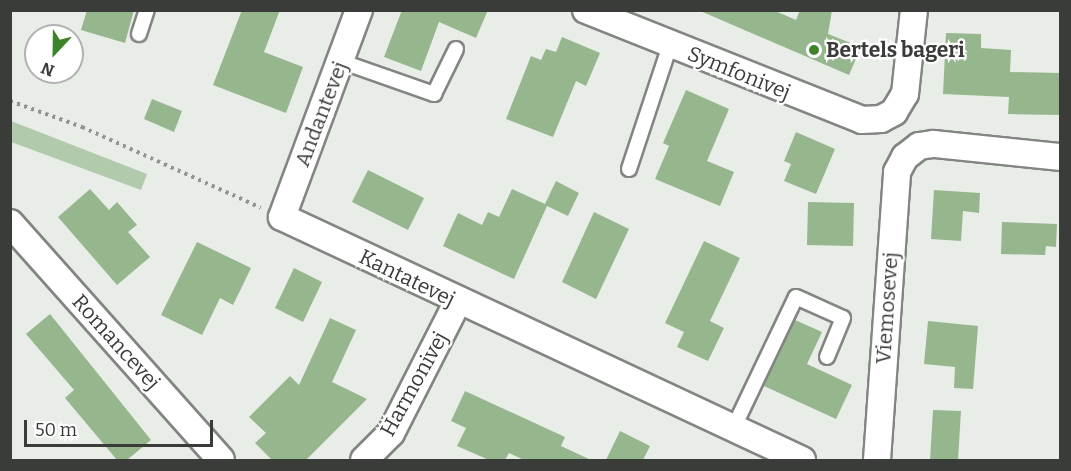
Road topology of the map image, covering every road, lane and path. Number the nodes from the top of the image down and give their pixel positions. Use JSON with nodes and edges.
{"nodes":[{"id":1,"x":147,"y":10,"type":"edge"},
{"id":2,"x":359,"y":10,"type":"edge"},
{"id":3,"x":586,"y":10,"type":"edge"},
{"id":4,"x":914,"y":10,"type":"edge"},
{"id":5,"x":139,"y":34,"type":"dead end"},
{"id":6,"x":670,"y":45,"type":"junction"},
{"id":7,"x":456,"y":49,"type":"dead end"},
{"id":8,"x":340,"y":61,"type":"junction"},
{"id":9,"x":10,"y":101,"type":"edge"},
{"id":10,"x":1060,"y":156,"type":"edge"},
{"id":11,"x":629,"y":169,"type":"dead end"},
{"id":12,"x":282,"y":217,"type":"junction"},
{"id":13,"x":10,"y":223,"type":"edge"},
{"id":14,"x":457,"y":303,"type":"junction"},
{"id":15,"x":827,"y":357,"type":"dead end"},
{"id":16,"x":733,"y":429,"type":"junction"},
{"id":17,"x":221,"y":460,"type":"edge"},
{"id":18,"x":364,"y":460,"type":"edge"},
{"id":19,"x":802,"y":460,"type":"edge"},
{"id":20,"x":877,"y":460,"type":"edge"}],
"edges":[{"from":1,"to":5,"type":"lane"},
{"from":2,"to":8,"type":"street","name":"Andantevej"},
{"from":3,"to":6,"type":"street","name":"Symfonivej"},
{"from":4,"to":6,"type":"street","name":"Symfonivej"},
{"from":6,"to":11,"type":"lane"},
{"from":7,"to":8,"type":"lane"},
{"from":8,"to":12,"type":"street","name":"Andantevej"},
{"from":9,"to":12,"type":"path"},
{"from":10,"to":20,"type":"street","name":"Viemosevej"},
{"from":12,"to":14,"type":"street","name":"Kantatevej"},
{"from":13,"to":17,"type":"street","name":"Romancevej"},
{"from":14,"to":16,"type":"street","name":"Kantatevej"},
{"from":14,"to":18,"type":"street","name":"Harmonivej"},
{"from":15,"to":16,"type":"lane"},
{"from":16,"to":19,"type":"street","name":"Kantatevej"}]}
